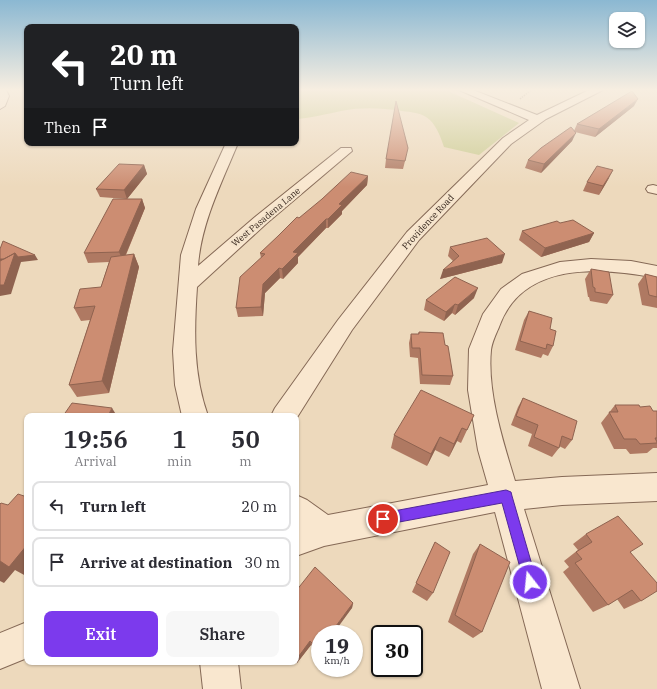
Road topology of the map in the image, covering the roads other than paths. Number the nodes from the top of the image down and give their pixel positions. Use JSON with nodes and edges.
{"nodes":[{"id":1,"x":535,"y":122,"type":"edge"},
{"id":2,"x":231,"y":146,"type":"edge"},
{"id":3,"x":346,"y":151,"type":"dead end"},
{"id":4,"x":657,"y":272,"type":"edge"},
{"id":5,"x":188,"y":285,"type":"junction"},
{"id":6,"x":194,"y":413,"type":"edge"},
{"id":7,"x":286,"y":413,"type":"edge"},
{"id":8,"x":657,"y":487,"type":"edge"},
{"id":9,"x":506,"y":496,"type":"junction"},
{"id":10,"x":299,"y":512,"type":"edge"},
{"id":11,"x":324,"y":531,"type":"junction"},
{"id":12,"x":299,"y":539,"type":"edge"},
{"id":13,"x":24,"y":641,"type":"edge"},
{"id":14,"x":0,"y":651,"type":"edge"},
{"id":15,"x":219,"y":665,"type":"edge"},
{"id":16,"x":222,"y":689,"type":"edge"},
{"id":17,"x":561,"y":689,"type":"edge"}],
"edges":[{"from":1,"to":7,"type":"street","name":"Providence Road"},
{"from":2,"to":5,"type":"street"},
{"from":3,"to":5,"type":"street","name":"West Pasadena Lane"},
{"from":4,"to":9,"type":"street"},
{"from":5,"to":6,"type":"street"},
{"from":8,"to":9,"type":"street"},
{"from":9,"to":11,"type":"street"},
{"from":9,"to":17,"type":"street"},
{"from":10,"to":11,"type":"street"},
{"from":11,"to":12,"type":"street"},
{"from":13,"to":14,"type":"street"},
{"from":15,"to":16,"type":"street"}]}
